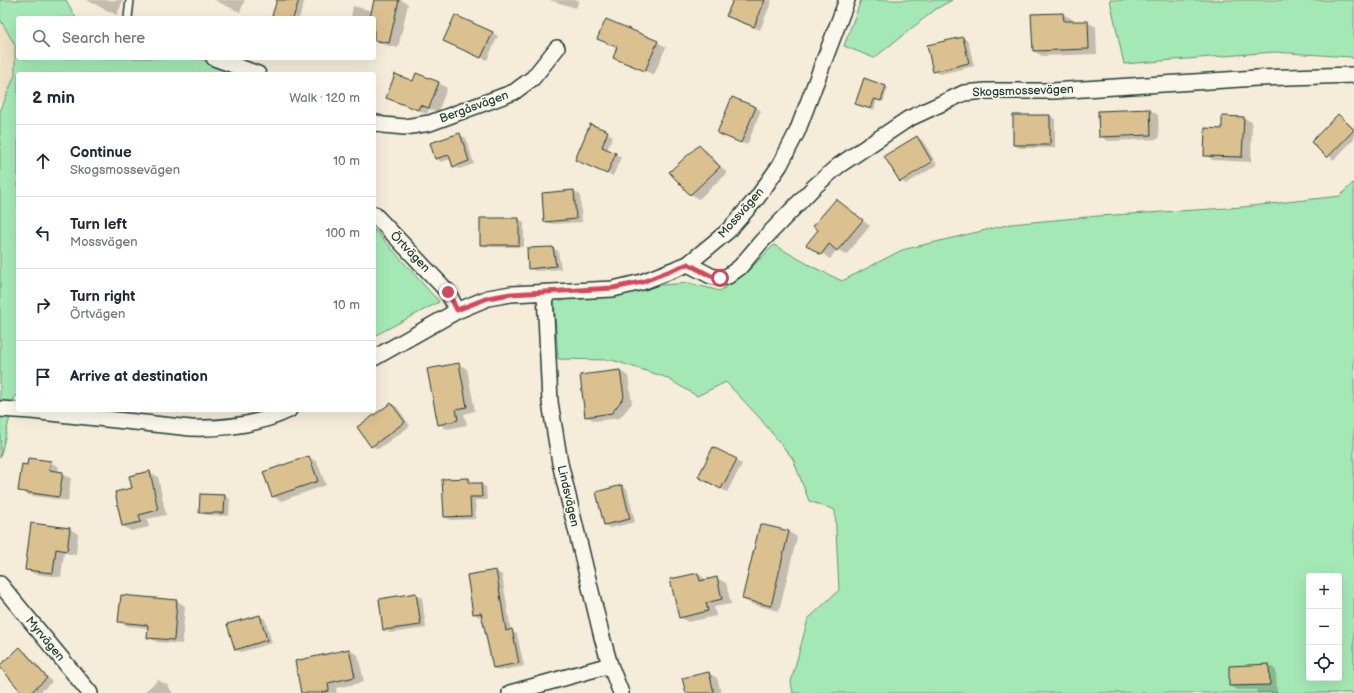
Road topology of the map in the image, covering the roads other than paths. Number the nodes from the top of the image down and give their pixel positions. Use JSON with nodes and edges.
{"nodes":[{"id":1,"x":130,"y":0,"type":"edge"},
{"id":2,"x":847,"y":0,"type":"edge"},
{"id":3,"x":128,"y":16,"type":"edge"},
{"id":4,"x":557,"y":48,"type":"dead end"},
{"id":5,"x":220,"y":60,"type":"edge"},
{"id":6,"x":252,"y":72,"type":"edge"},
{"id":7,"x":1354,"y":75,"type":"edge"},
{"id":8,"x":376,"y":122,"type":"edge"},
{"id":9,"x":376,"y":216,"type":"edge"},
{"id":10,"x":688,"y":264,"type":"junction"},
{"id":11,"x":545,"y":293,"type":"junction"},
{"id":12,"x":457,"y":310,"type":"junction"},
{"id":13,"x":376,"y":357,"type":"edge"},
{"id":14,"x":0,"y":409,"type":"edge"},
{"id":15,"x":16,"y":410,"type":"edge"},
{"id":16,"x":40,"y":412,"type":"edge"},
{"id":17,"x":284,"y":412,"type":"edge"},
{"id":18,"x":0,"y":584,"type":"edge"},
{"id":19,"x":610,"y":666,"type":"junction"},
{"id":20,"x":90,"y":693,"type":"edge"},
{"id":21,"x":510,"y":693,"type":"edge"},
{"id":22,"x":621,"y":693,"type":"edge"}],
"edges":[{"from":1,"to":3,"type":"lane"},
{"from":2,"to":10,"type":"street","name":"Mossvägen"},
{"from":4,"to":8,"type":"street","name":"Bergåsvägen"},
{"from":5,"to":6,"type":"street"},
{"from":7,"to":10,"type":"street","name":"Skogsmossevägen"},
{"from":9,"to":12,"type":"street","name":"Örtvägen"},
{"from":10,"to":11,"type":"street","name":"Mossvägen"},
{"from":11,"to":12,"type":"street","name":"Mossvägen"},
{"from":11,"to":19,"type":"street","name":"Lindsvägen"},
{"from":12,"to":13,"type":"street","name":"Mossvägen"},
{"from":14,"to":15,"type":"street"},
{"from":16,"to":17,"type":"street"},
{"from":18,"to":20,"type":"street","name":"Myrvägen"},
{"from":19,"to":21,"type":"street"},
{"from":19,"to":22,"type":"street","name":"Lindsvägen"}]}
